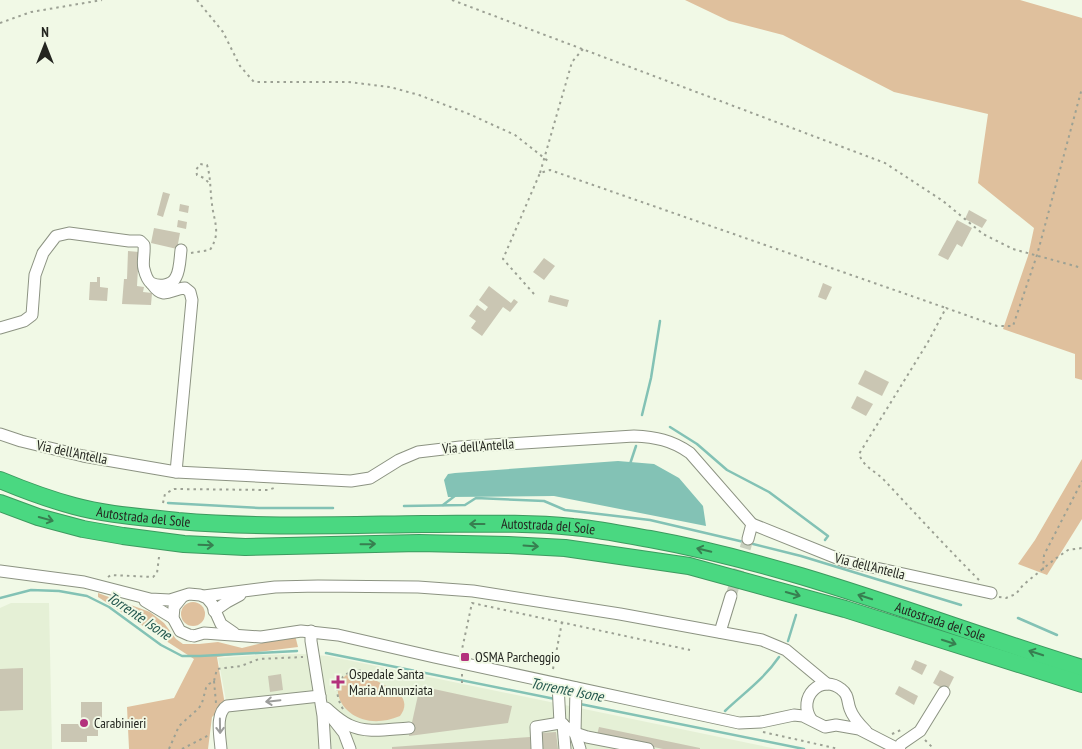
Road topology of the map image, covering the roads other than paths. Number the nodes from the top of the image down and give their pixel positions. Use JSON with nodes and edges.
{"nodes":[{"id":1,"x":186,"y":252,"type":"road end"},
{"id":2,"x":151,"y":282,"type":"junction"},
{"id":3,"x":0,"y":328,"type":"edge"},
{"id":4,"x":0,"y":434,"type":"edge"},
{"id":5,"x":176,"y":472,"type":"junction"},
{"id":6,"x":0,"y":480,"type":"edge"},
{"id":7,"x":0,"y":502,"type":"edge"},
{"id":8,"x":752,"y":524,"type":"junction"},
{"id":9,"x":748,"y":540,"type":"tunnel mouth"},
{"id":10,"x":0,"y":571,"type":"edge"},
{"id":11,"x":254,"y":590,"type":"junction"},
{"id":12,"x":991,"y":593,"type":"road end"},
{"id":13,"x":134,"y":596,"type":"junction"},
{"id":14,"x":204,"y":596,"type":"junction"},
{"id":15,"x":731,"y":596,"type":"tunnel mouth"},
{"id":16,"x":182,"y":598,"type":"junction"},
{"id":17,"x":215,"y":612,"type":"junction"},
{"id":18,"x":173,"y":618,"type":"junction"},
{"id":19,"x":311,"y":632,"type":"junction"},
{"id":20,"x":720,"y":632,"type":"junction"},
{"id":21,"x":204,"y":633,"type":"junction"},
{"id":22,"x":240,"y":637,"type":"junction"},
{"id":23,"x":801,"y":663,"type":"junction"},
{"id":24,"x":1082,"y":668,"type":"edge"},
{"id":25,"x":827,"y":684,"type":"junction"},
{"id":26,"x":1082,"y":684,"type":"edge"},
{"id":27,"x":558,"y":689,"type":"junction"},
{"id":28,"x":811,"y":692,"type":"junction"},
{"id":29,"x":944,"y":692,"type":"dead end"},
{"id":30,"x":575,"y":693,"type":"junction"},
{"id":31,"x":320,"y":696,"type":"junction"},
{"id":32,"x":330,"y":705,"type":"junction"},
{"id":33,"x":806,"y":705,"type":"junction"},
{"id":34,"x":849,"y":708,"type":"junction"},
{"id":35,"x":784,"y":717,"type":"junction"},
{"id":36,"x":811,"y":719,"type":"junction"},
{"id":37,"x":334,"y":721,"type":"junction"},
{"id":38,"x":562,"y":723,"type":"junction"},
{"id":39,"x":836,"y":725,"type":"junction"},
{"id":40,"x":409,"y":728,"type":"dead end"},
{"id":41,"x":575,"y":732,"type":"junction"},
{"id":42,"x":870,"y":734,"type":"junction"},
{"id":43,"x":220,"y":749,"type":"edge"},
{"id":44,"x":325,"y":749,"type":"edge"},
{"id":45,"x":342,"y":749,"type":"edge"},
{"id":46,"x":350,"y":749,"type":"edge"},
{"id":47,"x":537,"y":749,"type":"edge"},
{"id":48,"x":564,"y":749,"type":"edge"},
{"id":49,"x":580,"y":749,"type":"edge"},
{"id":50,"x":648,"y":749,"type":"edge"},
{"id":51,"x":898,"y":749,"type":"edge"}],
"edges":[{"from":1,"to":2,"type":"street"},
{"from":2,"to":3,"type":"street"},
{"from":2,"to":5,"type":"street"},
{"from":4,"to":5,"type":"street","name":"Via dell'Antella"},
{"from":5,"to":8,"type":"street","name":"Via dell'Antella"},
{"from":24,"to":6,"type":"highway","name":"Autostrada del Sole","one_way":true},
{"from":7,"to":26,"type":"highway","name":"Autostrada del Sole","one_way":true},
{"from":8,"to":9,"type":"street"},
{"from":8,"to":12,"type":"street","name":"Via dell'Antella"},
{"from":10,"to":13,"type":"street"},
{"from":11,"to":14,"type":"street"},
{"from":11,"to":17,"type":"street"},
{"from":11,"to":20,"type":"street"},
{"from":13,"to":16,"type":"street"},
{"from":13,"to":18,"type":"street"},
{"from":14,"to":16,"type":"street"},
{"from":14,"to":17,"type":"street"},
{"from":15,"to":20,"type":"street"},
{"from":16,"to":18,"type":"street"},
{"from":17,"to":21,"type":"street"},
{"from":17,"to":22,"type":"street"},
{"from":18,"to":21,"type":"street"},
{"from":19,"to":22,"type":"street"},
{"from":19,"to":27,"type":"street"},
{"from":19,"to":31,"type":"street"},
{"from":20,"to":23,"type":"street"},
{"from":21,"to":22,"type":"street"},
{"from":23,"to":25,"type":"street"},
{"from":23,"to":28,"type":"street"},
{"from":25,"to":28,"type":"street"},
{"from":25,"to":34,"type":"street"},
{"from":27,"to":30,"type":"street"},
{"from":27,"to":38,"type":"street"},
{"from":28,"to":33,"type":"street"},
{"from":29,"to":51,"type":"street"},
{"from":30,"to":35,"type":"street"},
{"from":30,"to":41,"type":"street"},
{"from":31,"to":32,"type":"street"},
{"from":31,"to":43,"type":"street","one_way":true},
{"from":31,"to":44,"type":"street"},
{"from":32,"to":37,"type":"street"},
{"from":32,"to":40,"type":"street"},
{"from":33,"to":35,"type":"street"},
{"from":33,"to":36,"type":"street"},
{"from":34,"to":39,"type":"street"},
{"from":34,"to":42,"type":"street"},
{"from":35,"to":36,"type":"street"},
{"from":36,"to":39,"type":"street"},
{"from":37,"to":45,"type":"street"},
{"from":37,"to":46,"type":"street"},
{"from":38,"to":41,"type":"street"},
{"from":38,"to":47,"type":"street"},
{"from":38,"to":48,"type":"street"},
{"from":39,"to":42,"type":"street"},
{"from":41,"to":49,"type":"street"},
{"from":41,"to":50,"type":"street"},
{"from":42,"to":51,"type":"street"}]}
